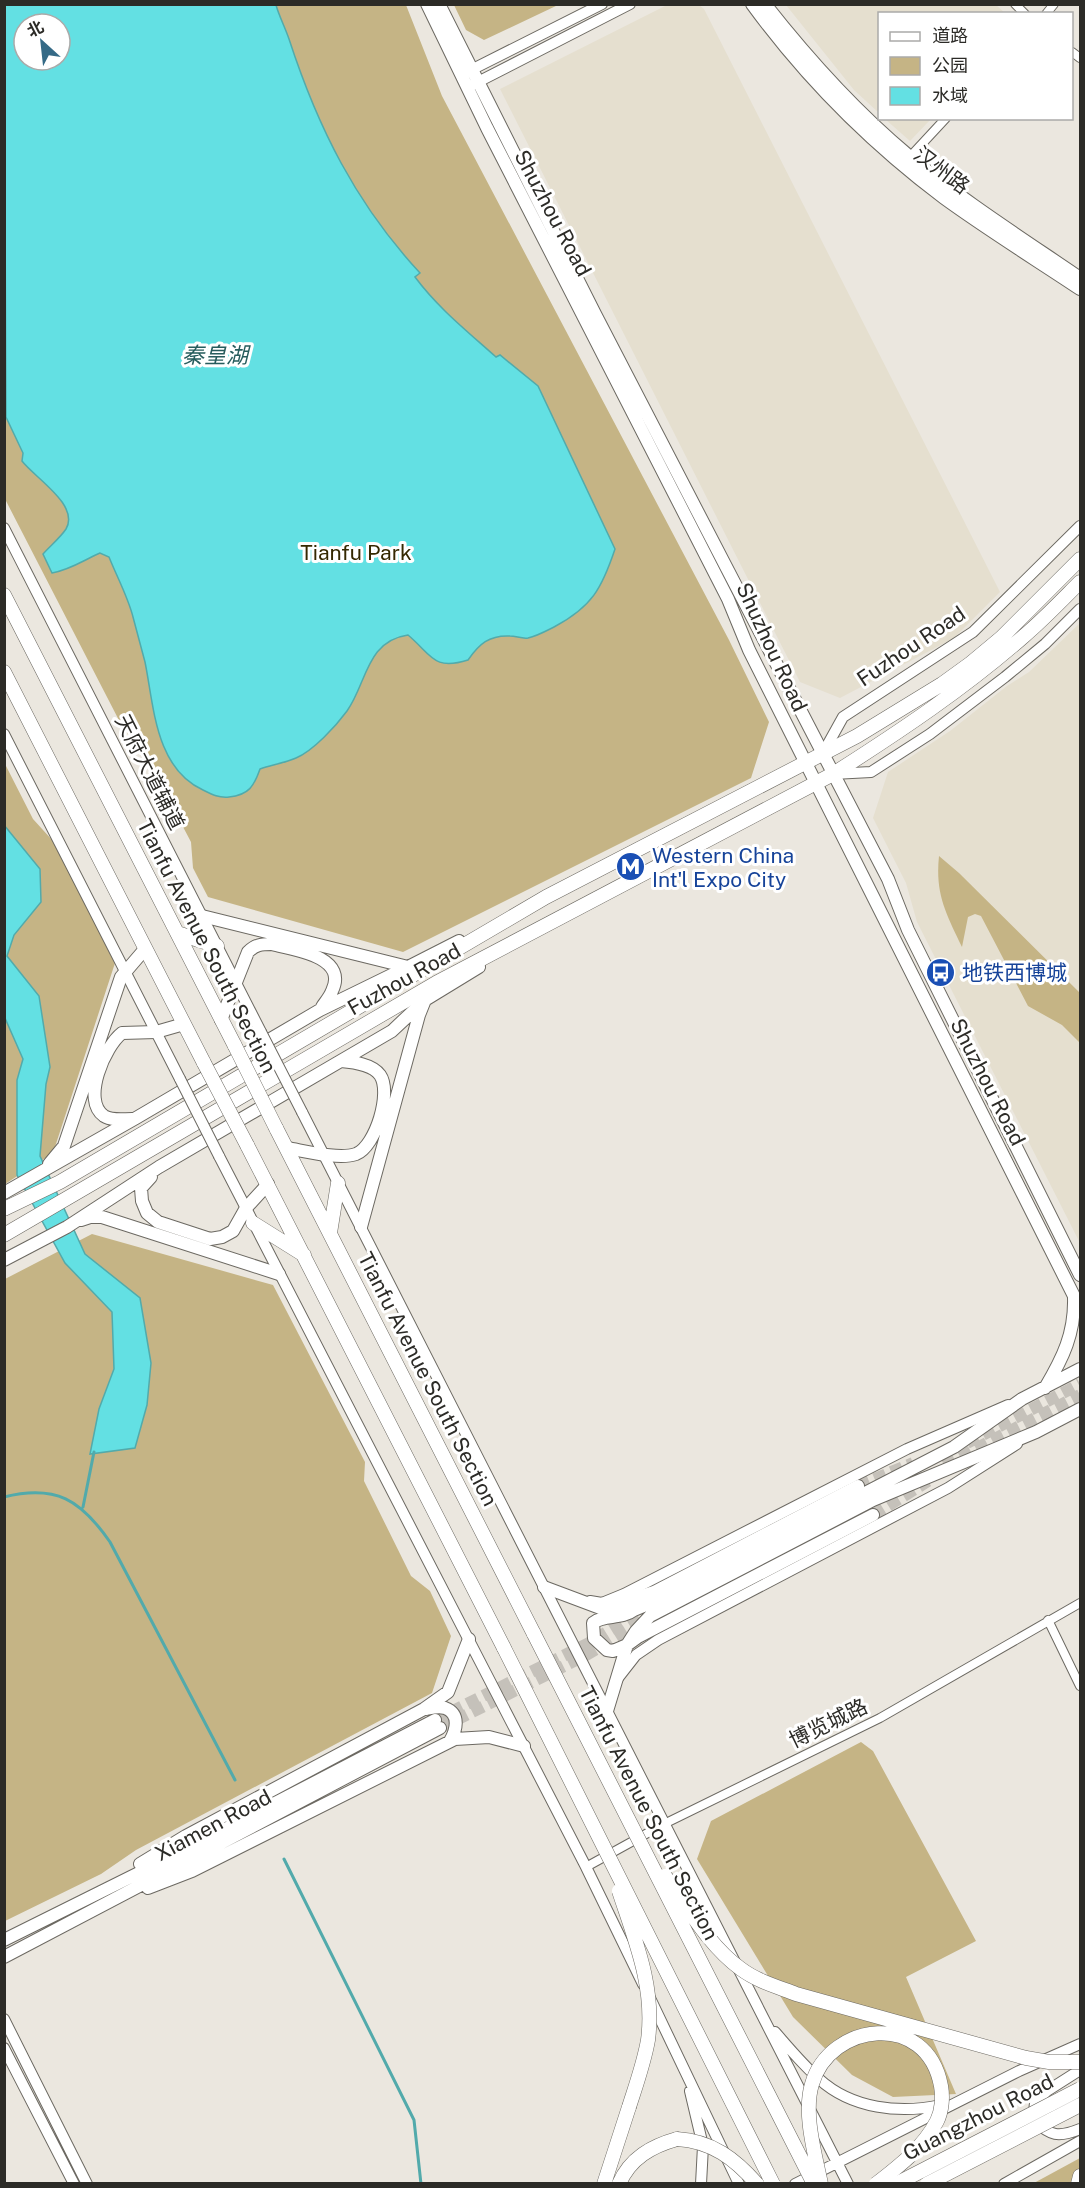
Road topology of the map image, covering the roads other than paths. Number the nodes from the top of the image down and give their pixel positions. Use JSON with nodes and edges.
{"nodes":[{"id":1,"x":427,"y":4,"type":"edge"},
{"id":2,"x":439,"y":4,"type":"edge"},
{"id":3,"x":602,"y":4,"type":"edge"},
{"id":4,"x":630,"y":4,"type":"edge"},
{"id":5,"x":752,"y":4,"type":"edge"},
{"id":6,"x":765,"y":4,"type":"edge"},
{"id":7,"x":466,"y":72,"type":"junction"},
{"id":8,"x":472,"y":85,"type":"junction"},
{"id":9,"x":944,"y":120,"type":"edge"},
{"id":10,"x":906,"y":161,"type":"junction"},
{"id":11,"x":1080,"y":280,"type":"edge"},
{"id":12,"x":1080,"y":526,"type":"edge"},
{"id":13,"x":4,"y":528,"type":"edge"},
{"id":14,"x":1080,"y":559,"type":"edge"},
{"id":15,"x":1080,"y":582,"type":"edge"},
{"id":16,"x":4,"y":595,"type":"edge"},
{"id":17,"x":1080,"y":609,"type":"edge"},
{"id":18,"x":4,"y":672,"type":"edge"},
{"id":19,"x":4,"y":734,"type":"edge"},
{"id":20,"x":822,"y":755,"type":"junction"},
{"id":21,"x":807,"y":763,"type":"junction"},
{"id":22,"x":832,"y":774,"type":"junction"},
{"id":23,"x":816,"y":782,"type":"junction"},
{"id":24,"x":546,"y":897,"type":"junction"},
{"id":25,"x":202,"y":916,"type":"junction"},
{"id":26,"x":545,"y":926,"type":"junction"},
{"id":27,"x":177,"y":933,"type":"junction"},
{"id":28,"x":217,"y":946,"type":"junction"},
{"id":29,"x":145,"y":950,"type":"junction"},
{"id":30,"x":408,"y":967,"type":"junction"},
{"id":31,"x":125,"y":970,"type":"junction"},
{"id":32,"x":236,"y":982,"type":"junction"},
{"id":33,"x":425,"y":1000,"type":"junction"},
{"id":34,"x":320,"y":1010,"type":"junction"},
{"id":35,"x":221,"y":1020,"type":"junction"},
{"id":36,"x":184,"y":1024,"type":"junction"},
{"id":37,"x":156,"y":1032,"type":"junction"},
{"id":38,"x":341,"y":1061,"type":"junction"},
{"id":39,"x":136,"y":1118,"type":"junction"},
{"id":40,"x":286,"y":1148,"type":"junction"},
{"id":41,"x":323,"y":1154,"type":"junction"},
{"id":42,"x":159,"y":1167,"type":"junction"},
{"id":43,"x":37,"y":1175,"type":"junction"},
{"id":44,"x":338,"y":1183,"type":"junction"},
{"id":45,"x":268,"y":1184,"type":"junction"},
{"id":46,"x":4,"y":1193,"type":"edge"},
{"id":47,"x":246,"y":1208,"type":"junction"},
{"id":48,"x":4,"y":1209,"type":"edge"},
{"id":49,"x":253,"y":1222,"type":"junction"},
{"id":50,"x":67,"y":1227,"type":"junction"},
{"id":51,"x":361,"y":1227,"type":"junction"},
{"id":52,"x":330,"y":1233,"type":"junction"},
{"id":53,"x":4,"y":1235,"type":"edge"},
{"id":54,"x":305,"y":1256,"type":"junction"},
{"id":55,"x":4,"y":1260,"type":"edge"},
{"id":56,"x":279,"y":1274,"type":"junction"},
{"id":57,"x":1080,"y":1275,"type":"edge"},
{"id":58,"x":1077,"y":1302,"type":"edge"},
{"id":59,"x":1080,"y":1369,"type":"edge"},
{"id":60,"x":1045,"y":1388,"type":"junction"},
{"id":61,"x":1022,"y":1399,"type":"junction"},
{"id":62,"x":1080,"y":1409,"type":"edge"},
{"id":63,"x":1061,"y":1419,"type":"junction"},
{"id":64,"x":1080,"y":1421,"type":"edge"},
{"id":65,"x":1036,"y":1432,"type":"junction"},
{"id":66,"x":858,"y":1486,"type":"tunnel mouth"},
{"id":67,"x":873,"y":1515,"type":"tunnel mouth"},
{"id":68,"x":544,"y":1587,"type":"junction"},
{"id":69,"x":577,"y":1598,"type":"junction"},
{"id":70,"x":1080,"y":1603,"type":"edge"},
{"id":71,"x":600,"y":1608,"type":"junction"},
{"id":72,"x":634,"y":1610,"type":"junction"},
{"id":73,"x":1048,"y":1620,"type":"junction"},
{"id":74,"x":469,"y":1640,"type":"junction"},
{"id":75,"x":627,"y":1645,"type":"junction"},
{"id":76,"x":618,"y":1678,"type":"junction"},
{"id":77,"x":1080,"y":1686,"type":"edge"},
{"id":78,"x":424,"y":1709,"type":"junction"},
{"id":79,"x":607,"y":1711,"type":"junction"},
{"id":80,"x":450,"y":1741,"type":"junction"},
{"id":81,"x":524,"y":1746,"type":"junction"},
{"id":82,"x":664,"y":1824,"type":"junction"},
{"id":83,"x":640,"y":1842,"type":"junction"},
{"id":84,"x":605,"y":1846,"type":"junction"},
{"id":85,"x":586,"y":1867,"type":"junction"},
{"id":86,"x":83,"y":1900,"type":"junction"},
{"id":87,"x":100,"y":1907,"type":"junction"},
{"id":88,"x":4,"y":1940,"type":"edge"},
{"id":89,"x":4,"y":1957,"type":"edge"},
{"id":90,"x":4,"y":2019,"type":"edge"},
{"id":91,"x":766,"y":2023,"type":"junction"},
{"id":92,"x":1080,"y":2044,"type":"edge"},
{"id":93,"x":4,"y":2048,"type":"edge"},
{"id":94,"x":1080,"y":2062,"type":"edge"},
{"id":95,"x":1080,"y":2070,"type":"edge"},
{"id":96,"x":685,"y":2071,"type":"junction"},
{"id":97,"x":1080,"y":2089,"type":"edge"},
{"id":98,"x":956,"y":2102,"type":"junction"},
{"id":99,"x":1080,"y":2105,"type":"edge"},
{"id":100,"x":1080,"y":2128,"type":"edge"},
{"id":101,"x":1080,"y":2141,"type":"edge"},
{"id":102,"x":837,"y":2162,"type":"junction"},
{"id":103,"x":1080,"y":2176,"type":"edge"},
{"id":104,"x":74,"y":2184,"type":"edge"},
{"id":105,"x":87,"y":2184,"type":"edge"},
{"id":106,"x":604,"y":2184,"type":"edge"},
{"id":107,"x":619,"y":2184,"type":"edge"},
{"id":108,"x":701,"y":2184,"type":"edge"},
{"id":109,"x":739,"y":2184,"type":"edge"},
{"id":110,"x":757,"y":2184,"type":"edge"},
{"id":111,"x":773,"y":2184,"type":"edge"},
{"id":112,"x":795,"y":2184,"type":"edge"},
{"id":113,"x":814,"y":2184,"type":"edge"},
{"id":114,"x":821,"y":2184,"type":"edge"},
{"id":115,"x":848,"y":2184,"type":"edge"},
{"id":116,"x":876,"y":2184,"type":"edge"},
{"id":117,"x":896,"y":2184,"type":"edge"},
{"id":118,"x":927,"y":2184,"type":"edge"},
{"id":119,"x":1004,"y":2184,"type":"edge"},
{"id":120,"x":1078,"y":2184,"type":"edge"}],
"edges":[{"from":1,"to":7,"type":"main road","name":"Shuzhou Road"},
{"from":2,"to":7,"type":"main road","name":"Shuzhou Road"},
{"from":3,"to":7,"type":"street"},
{"from":4,"to":8,"type":"street"},
{"from":5,"to":10,"type":"main road","name":"汉州路"},
{"from":6,"to":10,"type":"main road","name":"汉州路"},
{"from":7,"to":8,"type":"main road","name":"Shuzhou Road"},
{"from":8,"to":20,"type":"main road","name":"Shuzhou Road"},
{"from":8,"to":21,"type":"main road","name":"Shuzhou Road"},
{"from":9,"to":10,"type":"street"},
{"from":10,"to":11,"type":"main road","name":"汉州路"},
{"from":12,"to":20,"type":"street","name":"Fuzhou Road"},
{"from":13,"to":25,"type":"street","name":"天府大道辅道"},
{"from":14,"to":20,"type":"main road","name":"Fuzhou Road"},
{"from":15,"to":22,"type":"main road","name":"Fuzhou Road"},
{"from":16,"to":27,"type":"main road","name":"Tianfu Avenue South Section"},
{"from":17,"to":22,"type":"street","name":"Fuzhou Road"},
{"from":18,"to":29,"type":"main road"},
{"from":19,"to":31,"type":"street"},
{"from":20,"to":21,"type":"main road","name":"Fuzhou Road"},
{"from":20,"to":22,"type":"main road","name":"Shuzhou Road"},
{"from":21,"to":23,"type":"main road","name":"Shuzhou Road"},
{"from":21,"to":24,"type":"main road","name":"Fuzhou Road"},
{"from":22,"to":23,"type":"main road","name":"Fuzhou Road"},
{"from":22,"to":57,"type":"main road","name":"Shuzhou Road"},
{"from":23,"to":26,"type":"main road","name":"Fuzhou Road"},
{"from":23,"to":58,"type":"main road","name":"Shuzhou Road"},
{"from":24,"to":30,"type":"main road"},
{"from":24,"to":48,"type":"main road","name":"Fuzhou Road"},
{"from":25,"to":28,"type":"street","name":"天府大道辅道"},
{"from":25,"to":30,"type":"main road"},
{"from":26,"to":33,"type":"main road"},
{"from":26,"to":53,"type":"main road","name":"Fuzhou Road"},
{"from":27,"to":28,"type":"main road"},
{"from":27,"to":35,"type":"main road","name":"Tianfu Avenue South Section"},
{"from":28,"to":32,"type":"street","name":"天府大道辅道"},
{"from":29,"to":31,"type":"main road"},
{"from":29,"to":36,"type":"main road"},
{"from":30,"to":34,"type":"main road"},
{"from":31,"to":37,"type":"street"},
{"from":31,"to":43,"type":"main road"},
{"from":32,"to":34,"type":"main road"},
{"from":32,"to":35,"type":"main road"},
{"from":32,"to":41,"type":"street","name":"天府大道辅道","bridge":true},
{"from":33,"to":38,"type":"main road"},
{"from":33,"to":51,"type":"main road"},
{"from":34,"to":39,"type":"main road"},
{"from":35,"to":40,"type":"main road","name":"Tianfu Avenue South Section","bridge":true},
{"from":36,"to":37,"type":"main road"},
{"from":36,"to":45,"type":"main road","bridge":true},
{"from":37,"to":39,"type":"main road"},
{"from":37,"to":47,"type":"street","bridge":true},
{"from":38,"to":41,"type":"main road"},
{"from":38,"to":42,"type":"main road"},
{"from":39,"to":43,"type":"main road"},
{"from":40,"to":41,"type":"main road"},
{"from":40,"to":52,"type":"main road","name":"Tianfu Avenue South Section"},
{"from":41,"to":44,"type":"street","name":"天府大道辅道"},
{"from":42,"to":47,"type":"main road"},
{"from":42,"to":50,"type":"main road"},
{"from":43,"to":46,"type":"main road"},
{"from":44,"to":51,"type":"street","name":"天府大道辅道"},
{"from":44,"to":52,"type":"main road"},
{"from":45,"to":47,"type":"main road"},
{"from":45,"to":54,"type":"main road"},
{"from":47,"to":49,"type":"street"},
{"from":49,"to":54,"type":"main road"},
{"from":49,"to":56,"type":"street"},
{"from":50,"to":55,"type":"main road"},
{"from":50,"to":56,"type":"main road"},
{"from":51,"to":68,"type":"street","name":"天府大道辅道"},
{"from":52,"to":83,"type":"main road","name":"Tianfu Avenue South Section","bridge":true},
{"from":54,"to":84,"type":"main road","bridge":true},
{"from":56,"to":74,"type":"street"},
{"from":58,"to":60,"type":"main road"},
{"from":59,"to":60,"type":"main road"},
{"from":60,"to":61,"type":"main road"},
{"from":61,"to":69,"type":"street"},
{"from":61,"to":72,"type":"main road"},
{"from":62,"to":63,"type":"main road"},
{"from":63,"to":64,"type":"main road"},
{"from":63,"to":65,"type":"main road"},
{"from":65,"to":75,"type":"main road"},
{"from":65,"to":76,"type":"street"},
{"from":66,"to":71,"type":"main road"},
{"from":67,"to":75,"type":"main road"},
{"from":68,"to":69,"type":"main road"},
{"from":68,"to":79,"type":"street","name":"天府大道辅道"},
{"from":69,"to":71,"type":"main road"},
{"from":70,"to":73,"type":"street","name":"博览城路"},
{"from":71,"to":72,"type":"main road"},
{"from":72,"to":75,"type":"main road"},
{"from":73,"to":77,"type":"street"},
{"from":73,"to":82,"type":"street","name":"博览城路"},
{"from":74,"to":78,"type":"main road"},
{"from":74,"to":81,"type":"street"},
{"from":75,"to":76,"type":"main road"},
{"from":76,"to":79,"type":"main road"},
{"from":78,"to":80,"type":"main road"},
{"from":78,"to":86,"type":"main road"},
{"from":79,"to":82,"type":"street","name":"天府大道辅道"},
{"from":80,"to":81,"type":"main road"},
{"from":80,"to":87,"type":"main road"},
{"from":81,"to":85,"type":"street"},
{"from":82,"to":85,"type":"street","name":"博览城路"},
{"from":82,"to":91,"type":"street","name":"天府大道辅道"},
{"from":83,"to":94,"type":"main road","bridge":true},
{"from":83,"to":113,"type":"main road","name":"Tianfu Avenue South Section","bridge":true},
{"from":84,"to":106,"type":"main road","bridge":true},
{"from":84,"to":111,"type":"main road","bridge":true},
{"from":85,"to":96,"type":"street"},
{"from":86,"to":87,"type":"main road","name":"Xiamen Road"},
{"from":86,"to":88,"type":"main road","name":"Xiamen Road"},
{"from":87,"to":89,"type":"main road","name":"Xiamen Road"},
{"from":90,"to":105,"type":"street"},
{"from":91,"to":98,"type":"street"},
{"from":91,"to":102,"type":"street","name":"天府大道辅道"},
{"from":92,"to":98,"type":"street"},
{"from":93,"to":104,"type":"street"},
{"from":95,"to":100,"type":"street"},
{"from":96,"to":108,"type":"street"},
{"from":96,"to":109,"type":"street"},
{"from":97,"to":117,"type":"main road","name":"Guangzhou Road","bridge":true},
{"from":98,"to":102,"type":"street"},
{"from":99,"to":118,"type":"main road","name":"Guangzhou Road","bridge":true},
{"from":101,"to":119,"type":"street"},
{"from":102,"to":112,"type":"street"},
{"from":102,"to":115,"type":"street","name":"天府大道辅道"},
{"from":103,"to":120,"type":"main road"},
{"from":107,"to":110,"type":"main road","bridge":true},
{"from":114,"to":116,"type":"main road","bridge":true}]}
